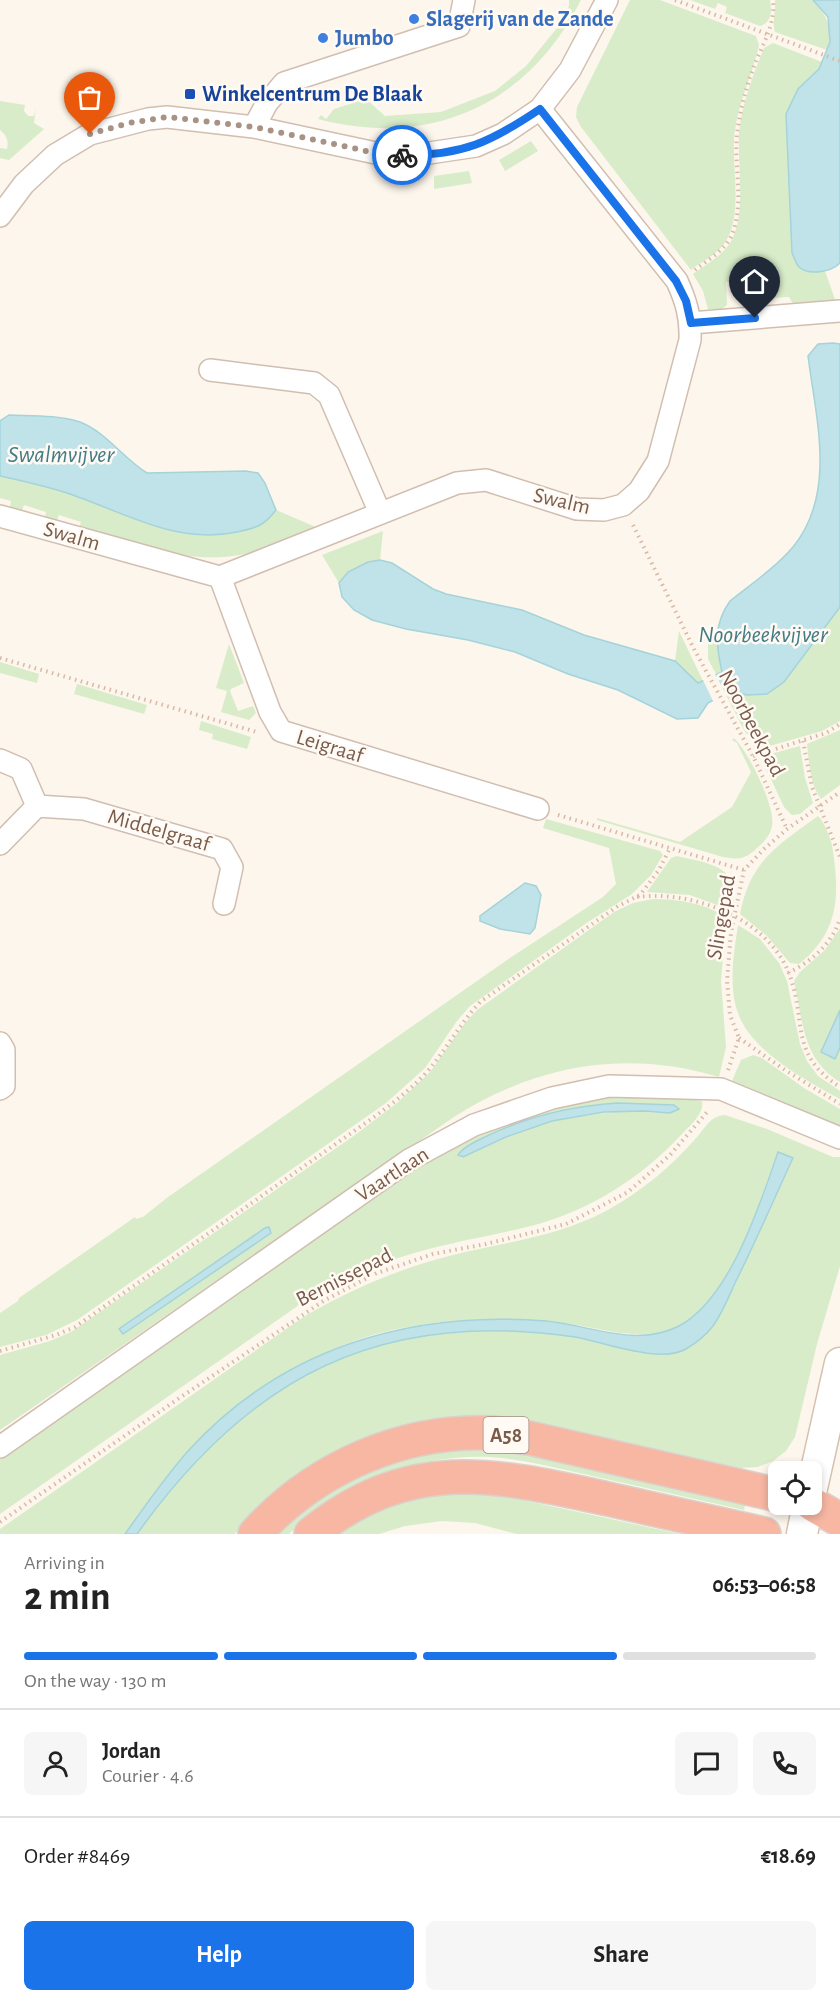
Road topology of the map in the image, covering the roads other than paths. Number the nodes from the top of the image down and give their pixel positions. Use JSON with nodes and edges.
{"nodes":[{"id":1,"x":464,"y":0,"type":"edge"},
{"id":2,"x":607,"y":0,"type":"edge"},
{"id":3,"x":540,"y":109,"type":"junction"},
{"id":4,"x":254,"y":127,"type":"junction"},
{"id":5,"x":0,"y":216,"type":"edge"},
{"id":6,"x":840,"y":311,"type":"edge"},
{"id":7,"x":691,"y":323,"type":"junction"},
{"id":8,"x":210,"y":370,"type":"dead end"},
{"id":9,"x":380,"y":513,"type":"junction"},
{"id":10,"x":0,"y":516,"type":"edge"},
{"id":11,"x":220,"y":577,"type":"junction"},
{"id":12,"x":0,"y":760,"type":"edge"},
{"id":13,"x":37,"y":806,"type":"junction"},
{"id":14,"x":538,"y":808,"type":"road end"},
{"id":15,"x":0,"y":844,"type":"edge"},
{"id":16,"x":224,"y":904,"type":"dead end"},
{"id":17,"x":0,"y":1043,"type":"edge"},
{"id":18,"x":0,"y":1089,"type":"edge"},
{"id":19,"x":840,"y":1138,"type":"edge"},
{"id":20,"x":840,"y":1363,"type":"edge"},
{"id":21,"x":0,"y":1447,"type":"edge"},
{"id":22,"x":818,"y":1461,"type":"edge"},
{"id":23,"x":768,"y":1494,"type":"edge"},
{"id":24,"x":822,"y":1510,"type":"edge"},
{"id":25,"x":807,"y":1515,"type":"edge"},
{"id":26,"x":840,"y":1520,"type":"edge"},
{"id":27,"x":255,"y":1534,"type":"edge"},
{"id":28,"x":311,"y":1534,"type":"edge"},
{"id":29,"x":764,"y":1534,"type":"edge"},
{"id":30,"x":802,"y":1534,"type":"edge"}],
"edges":[{"from":1,"to":4,"type":"street"},
{"from":2,"to":3,"type":"street"},
{"from":3,"to":4,"type":"street"},
{"from":3,"to":7,"type":"street","name":"Swalm"},
{"from":4,"to":5,"type":"street"},
{"from":6,"to":7,"type":"street"},
{"from":7,"to":9,"type":"street","name":"Swalm"},
{"from":8,"to":9,"type":"street"},
{"from":9,"to":11,"type":"street","name":"Swalm"},
{"from":10,"to":11,"type":"street","name":"Swalm"},
{"from":11,"to":14,"type":"street","name":"Leigraaf"},
{"from":12,"to":13,"type":"street"},
{"from":13,"to":15,"type":"street"},
{"from":13,"to":16,"type":"street","name":"Middelgraaf"},
{"from":17,"to":18,"type":"street"},
{"from":19,"to":21,"type":"street","name":"Vaartlaan"},
{"from":20,"to":22,"type":"main road"},
{"from":23,"to":27,"type":"highway","number":"A58"},
{"from":24,"to":26,"type":"highway"},
{"from":25,"to":30,"type":"main road"},
{"from":28,"to":29,"type":"highway","number":"A58"}]}
